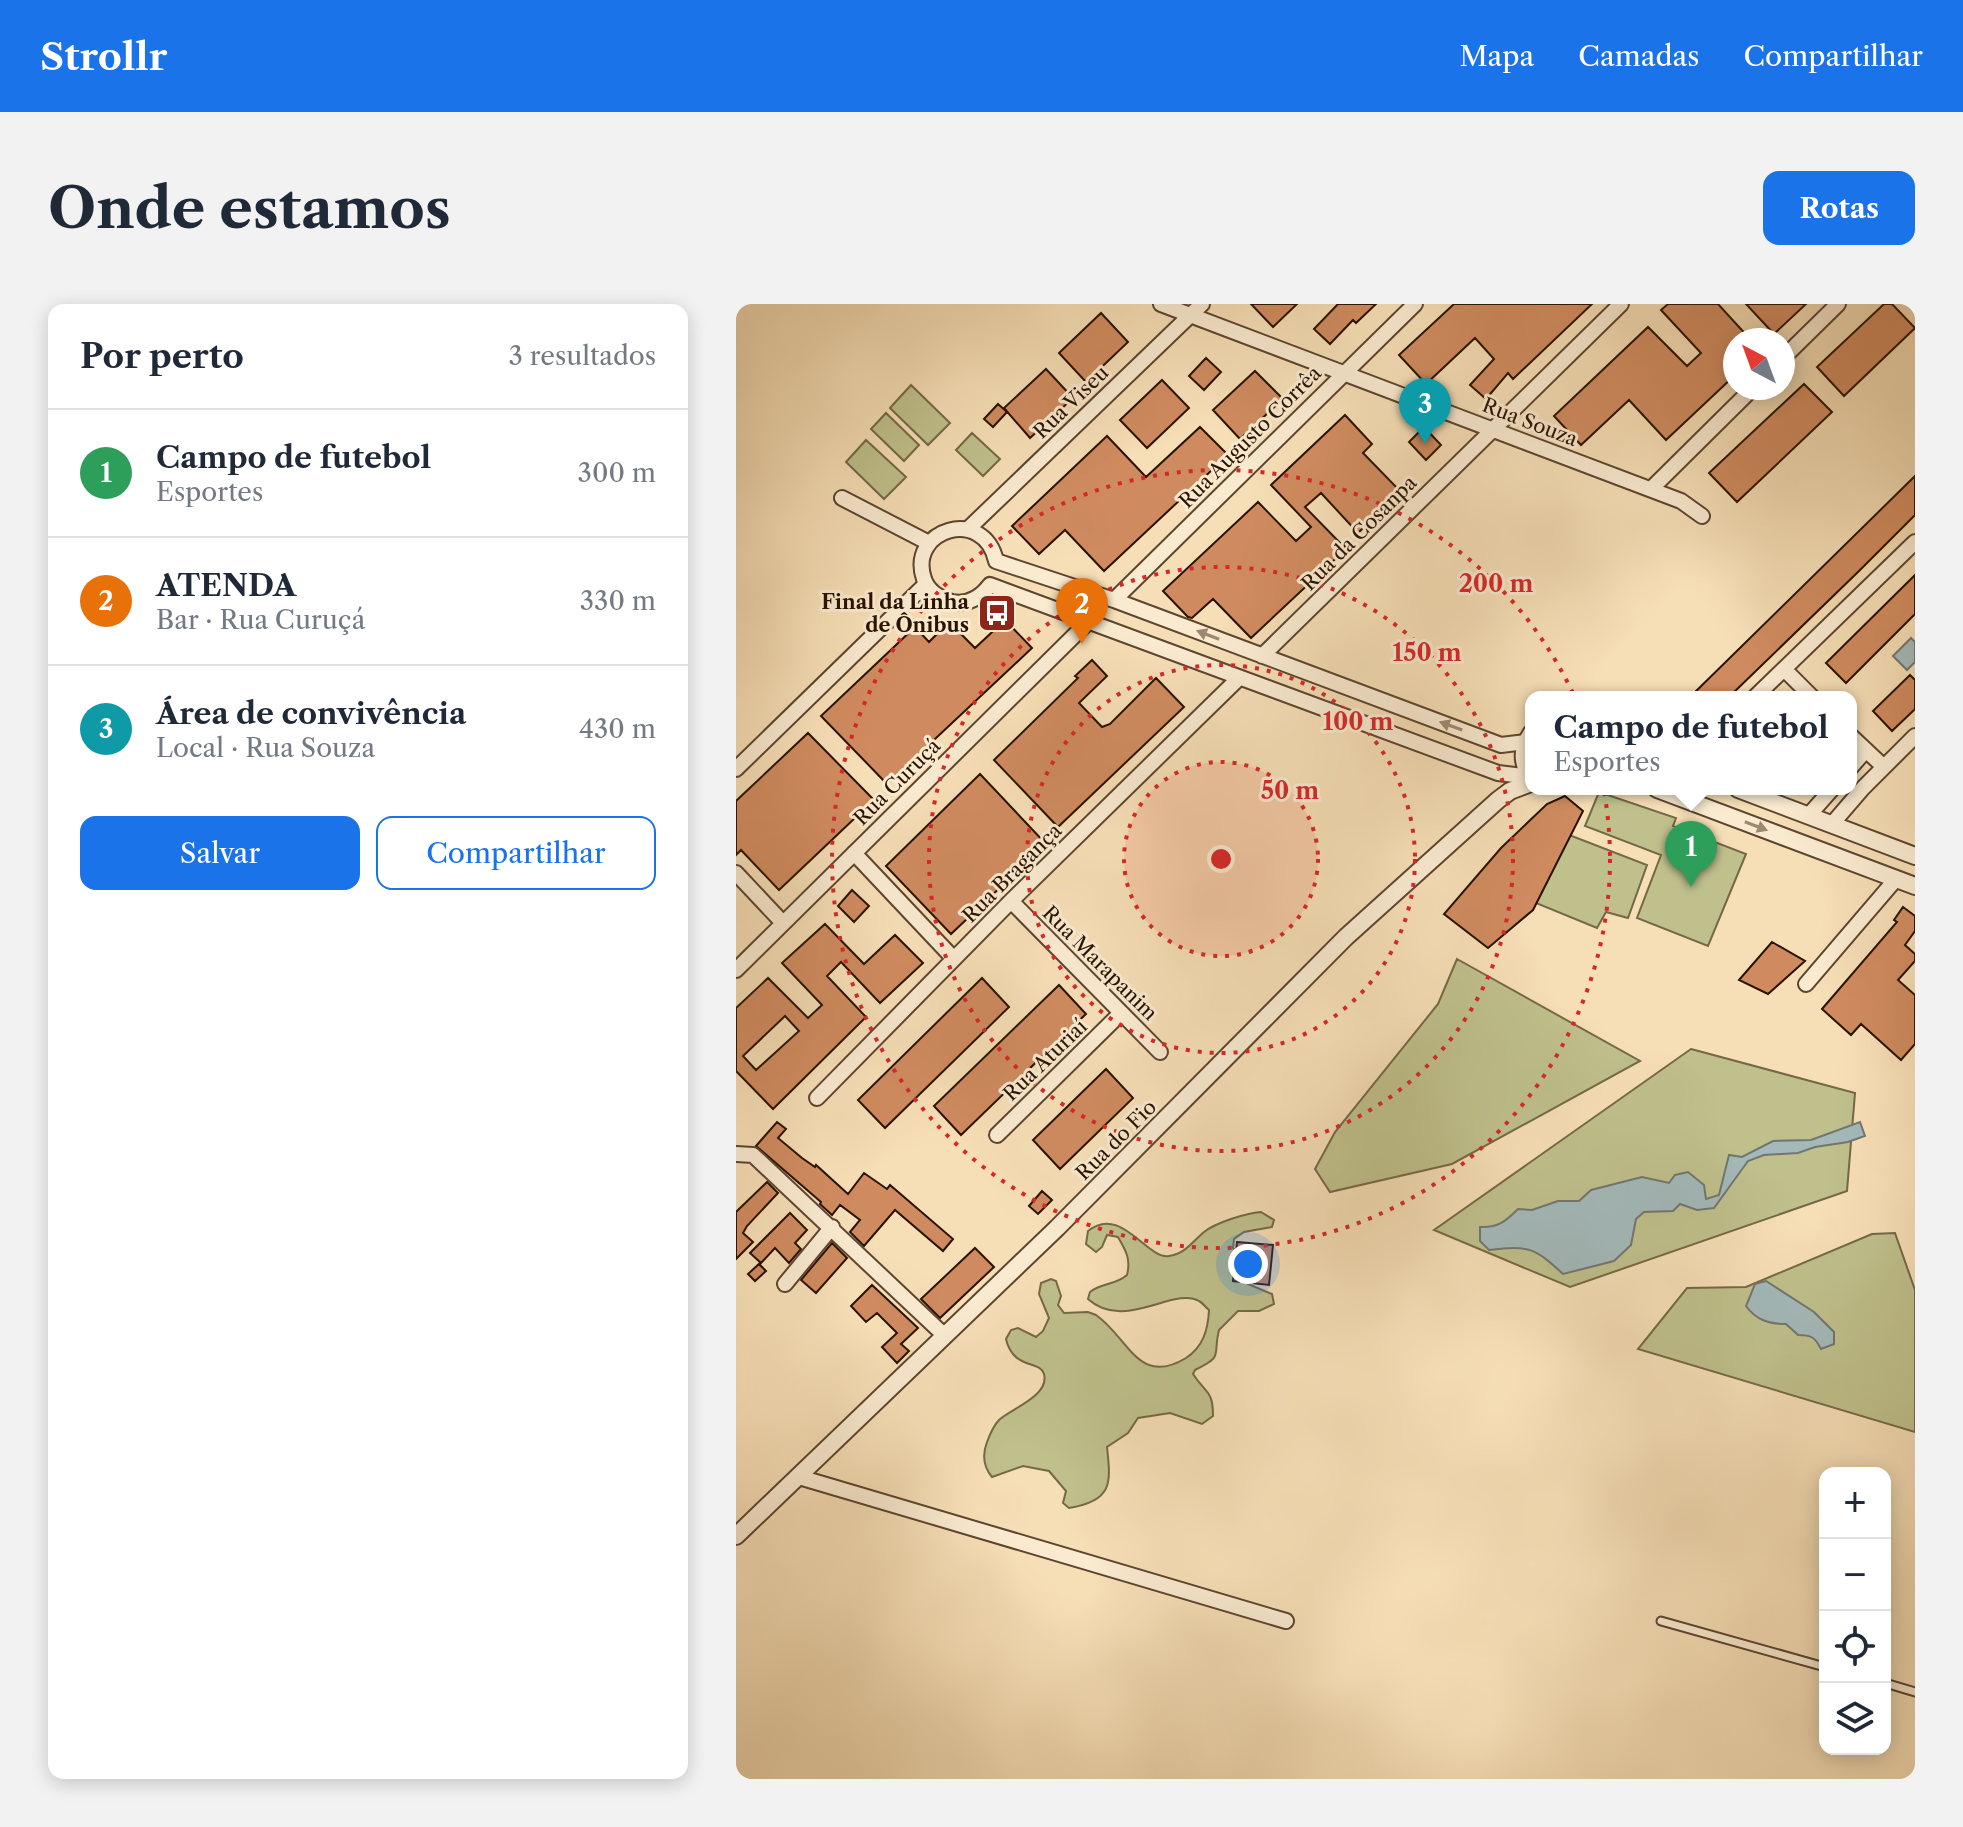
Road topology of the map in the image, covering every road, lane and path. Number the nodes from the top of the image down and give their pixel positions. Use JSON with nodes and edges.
{"nodes":[{"id":1,"x":1161,"y":304,"type":"edge"},
{"id":2,"x":1202,"y":304,"type":"edge"},
{"id":3,"x":1415,"y":304,"type":"edge"},
{"id":4,"x":1621,"y":304,"type":"edge"},
{"id":5,"x":1838,"y":304,"type":"edge"},
{"id":6,"x":1191,"y":315,"type":"junction"},
{"id":7,"x":1795,"y":346,"type":"edge"},
{"id":8,"x":1343,"y":373,"type":"junction"},
{"id":9,"x":1741,"y":400,"type":"edge"},
{"id":10,"x":1492,"y":430,"type":"junction"},
{"id":11,"x":1651,"y":489,"type":"junction"},
{"id":12,"x":842,"y":498,"type":"dead end"},
{"id":13,"x":1702,"y":516,"type":"dead end"},
{"id":14,"x":968,"y":529,"type":"junction"},
{"id":15,"x":1915,"y":542,"type":"edge"},
{"id":16,"x":929,"y":543,"type":"junction"},
{"id":17,"x":926,"y":584,"type":"junction"},
{"id":18,"x":1114,"y":600,"type":"junction"},
{"id":19,"x":1087,"y":623,"type":"junction"},
{"id":20,"x":1262,"y":656,"type":"junction"},
{"id":21,"x":1784,"y":669,"type":"junction"},
{"id":22,"x":1238,"y":679,"type":"junction"},
{"id":23,"x":1761,"y":691,"type":"edge"},
{"id":24,"x":1806,"y":691,"type":"edge"},
{"id":25,"x":1915,"y":736,"type":"edge"},
{"id":26,"x":1525,"y":739,"type":"edge"},
{"id":27,"x":1857,"y":742,"type":"edge"},
{"id":28,"x":1866,"y":750,"type":"junction"},
{"id":29,"x":1857,"y":760,"type":"edge"},
{"id":30,"x":1884,"y":767,"type":"junction"},
{"id":31,"x":736,"y":769,"type":"edge"},
{"id":32,"x":1525,"y":778,"type":"edge"},
{"id":33,"x":1525,"y":782,"type":"edge"},
{"id":34,"x":1673,"y":795,"type":"edge"},
{"id":35,"x":1754,"y":795,"type":"edge"},
{"id":36,"x":1827,"y":795,"type":"edge"},
{"id":37,"x":1809,"y":815,"type":"junction"},
{"id":38,"x":1832,"y":824,"type":"junction"},
{"id":39,"x":854,"y":853,"type":"junction"},
{"id":40,"x":1915,"y":856,"type":"edge"},
{"id":41,"x":736,"y":873,"type":"edge"},
{"id":42,"x":1896,"y":879,"type":"junction"},
{"id":43,"x":1915,"y":886,"type":"edge"},
{"id":44,"x":1011,"y":901,"type":"junction"},
{"id":45,"x":783,"y":923,"type":"junction"},
{"id":46,"x":954,"y":959,"type":"junction"},
{"id":47,"x":736,"y":970,"type":"edge"},
{"id":48,"x":1806,"y":984,"type":"dead end"},
{"id":49,"x":1121,"y":1013,"type":"junction"},
{"id":50,"x":1160,"y":1052,"type":"dead end"},
{"id":51,"x":817,"y":1098,"type":"dead end"},
{"id":52,"x":997,"y":1135,"type":"dead end"},
{"id":53,"x":736,"y":1154,"type":"edge"},
{"id":54,"x":832,"y":1227,"type":"junction"},
{"id":55,"x":785,"y":1284,"type":"dead end"},
{"id":56,"x":945,"y":1336,"type":"junction"},
{"id":57,"x":799,"y":1477,"type":"junction"},
{"id":58,"x":736,"y":1536,"type":"edge"},
{"id":59,"x":1286,"y":1621,"type":"dead end"},
{"id":60,"x":1661,"y":1621,"type":"dead end"},
{"id":61,"x":1819,"y":1665,"type":"edge"},
{"id":62,"x":1891,"y":1685,"type":"edge"},
{"id":63,"x":1915,"y":1692,"type":"edge"}],
"edges":[{"from":1,"to":6,"type":"street","name":"Rua Souza"},
{"from":2,"to":6,"type":"street","name":"Rua Viseu"},
{"from":3,"to":8,"type":"street","name":"Rua Augusto Corrêa"},
{"from":4,"to":10,"type":"street","name":"Rua da Cosanpa"},
{"from":5,"to":7,"type":"street"},
{"from":6,"to":8,"type":"street","name":"Rua Souza"},
{"from":6,"to":14,"type":"street","name":"Rua Viseu"},
{"from":8,"to":10,"type":"street","name":"Rua Souza"},
{"from":8,"to":18,"type":"street","name":"Rua Augusto Corrêa"},
{"from":9,"to":11,"type":"street"},
{"from":10,"to":11,"type":"street","name":"Rua Souza"},
{"from":10,"to":20,"type":"street","name":"Rua da Cosanpa"},
{"from":11,"to":13,"type":"street","name":"Rua Souza"},
{"from":12,"to":16,"type":"street"},
{"from":14,"to":16,"type":"street"},
{"from":14,"to":18,"type":"street"},
{"from":15,"to":21,"type":"street"},
{"from":16,"to":17,"type":"street"},
{"from":17,"to":19,"type":"street"},
{"from":17,"to":31,"type":"street"},
{"from":20,"to":18,"type":"street","one_way":true},
{"from":19,"to":22,"type":"street"},
{"from":19,"to":39,"type":"street","name":"Rua Curuçá"},
{"from":26,"to":20,"type":"street","one_way":true},
{"from":21,"to":23,"type":"street"},
{"from":21,"to":24,"type":"street"},
{"from":22,"to":32,"type":"street"},
{"from":22,"to":44,"type":"street","name":"Rua Bragança"},
{"from":25,"to":30,"type":"street"},
{"from":27,"to":28,"type":"street"},
{"from":28,"to":29,"type":"street"},
{"from":28,"to":30,"type":"street"},
{"from":30,"to":38,"type":"street"},
{"from":33,"to":56,"type":"street","name":"Rua do Fio"},
{"from":34,"to":42,"type":"street","one_way":true},
{"from":35,"to":37,"type":"street"},
{"from":36,"to":37,"type":"street"},
{"from":37,"to":38,"type":"street"},
{"from":38,"to":40,"type":"street"},
{"from":39,"to":45,"type":"street","name":"Rua Curuçá"},
{"from":39,"to":46,"type":"street"},
{"from":41,"to":45,"type":"street"},
{"from":42,"to":43,"type":"street"},
{"from":42,"to":48,"type":"street"},
{"from":44,"to":46,"type":"street","name":"Rua Bragança"},
{"from":44,"to":49,"type":"street","name":"Rua Marapanim"},
{"from":45,"to":47,"type":"street","name":"Rua Curuçá"},
{"from":46,"to":51,"type":"street","name":"Rua Bragança"},
{"from":49,"to":50,"type":"street","name":"Rua Marapanim"},
{"from":49,"to":52,"type":"street","name":"Rua Aturiaí"},
{"from":53,"to":54,"type":"street"},
{"from":54,"to":55,"type":"street"},
{"from":54,"to":56,"type":"street"},
{"from":56,"to":57,"type":"street","name":"Rua do Fio"},
{"from":57,"to":58,"type":"street","name":"Rua do Fio"},
{"from":57,"to":59,"type":"street"},
{"from":60,"to":61,"type":"lane"},
{"from":62,"to":63,"type":"lane"}]}
